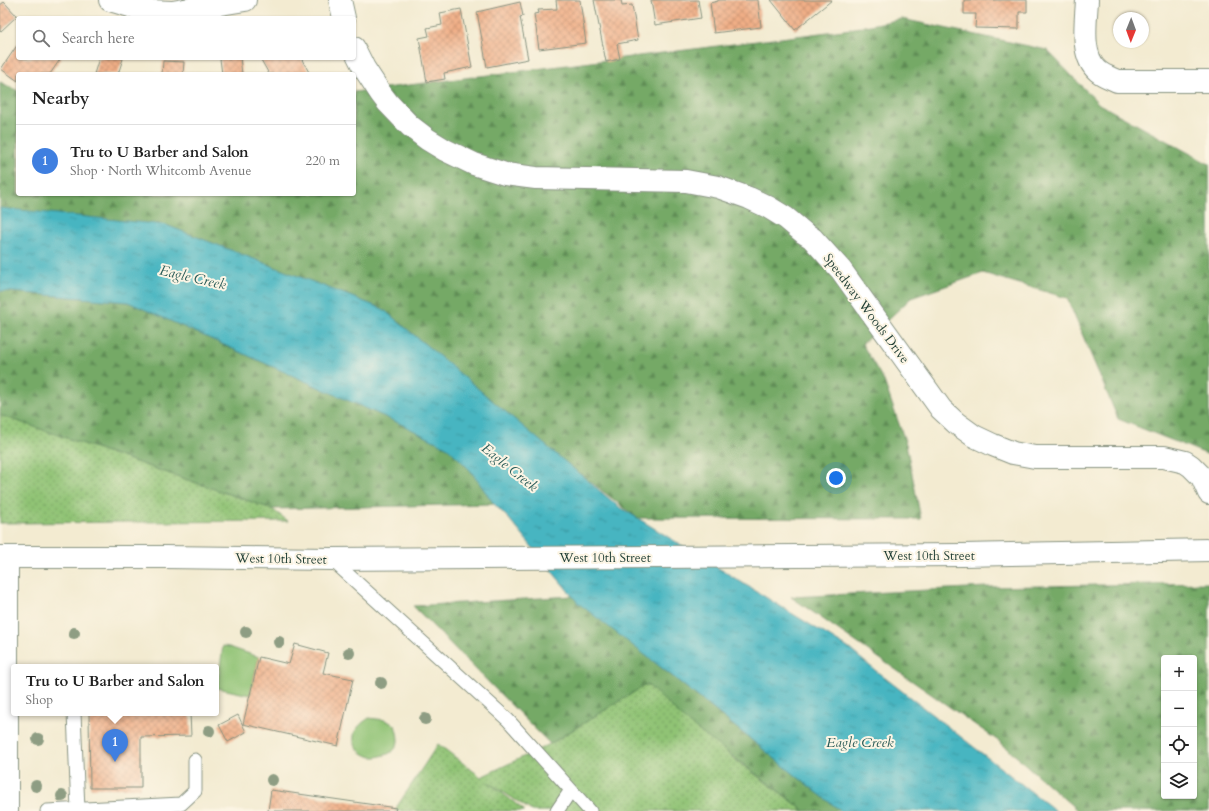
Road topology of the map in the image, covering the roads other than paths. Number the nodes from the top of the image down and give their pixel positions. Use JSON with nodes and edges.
{"nodes":[{"id":1,"x":110,"y":0,"type":"edge"},
{"id":2,"x":245,"y":0,"type":"edge"},
{"id":3,"x":340,"y":0,"type":"edge"},
{"id":4,"x":1087,"y":0,"type":"edge"},
{"id":5,"x":344,"y":16,"type":"edge"},
{"id":6,"x":356,"y":52,"type":"edge"},
{"id":7,"x":1209,"y":81,"type":"edge"},
{"id":8,"x":1209,"y":493,"type":"edge"},
{"id":9,"x":1209,"y":550,"type":"edge"},
{"id":10,"x":3,"y":557,"type":"edge"},
{"id":11,"x":331,"y":559,"type":"junction"},
{"id":12,"x":74,"y":716,"type":"edge"},
{"id":13,"x":195,"y":760,"type":"dead end"},
{"id":14,"x":571,"y":790,"type":"junction"},
{"id":15,"x":78,"y":810,"type":"junction"},
{"id":16,"x":7,"y":811,"type":"edge"},
{"id":17,"x":47,"y":811,"type":"edge"},
{"id":18,"x":557,"y":811,"type":"edge"},
{"id":19,"x":590,"y":811,"type":"edge"}],
"edges":[{"from":1,"to":2,"type":"street"},
{"from":3,"to":5,"type":"street"},
{"from":4,"to":7,"type":"street"},
{"from":6,"to":8,"type":"street","name":"Speedway Woods Drive"},
{"from":9,"to":11,"type":"street","name":"West 10th Street"},
{"from":10,"to":11,"type":"street","name":"West 10th Street"},
{"from":10,"to":16,"type":"street"},
{"from":11,"to":14,"type":"lane"},
{"from":12,"to":15,"type":"lane"},
{"from":13,"to":15,"type":"lane"},
{"from":14,"to":18,"type":"lane"},
{"from":14,"to":19,"type":"lane"},
{"from":15,"to":17,"type":"lane"}]}
